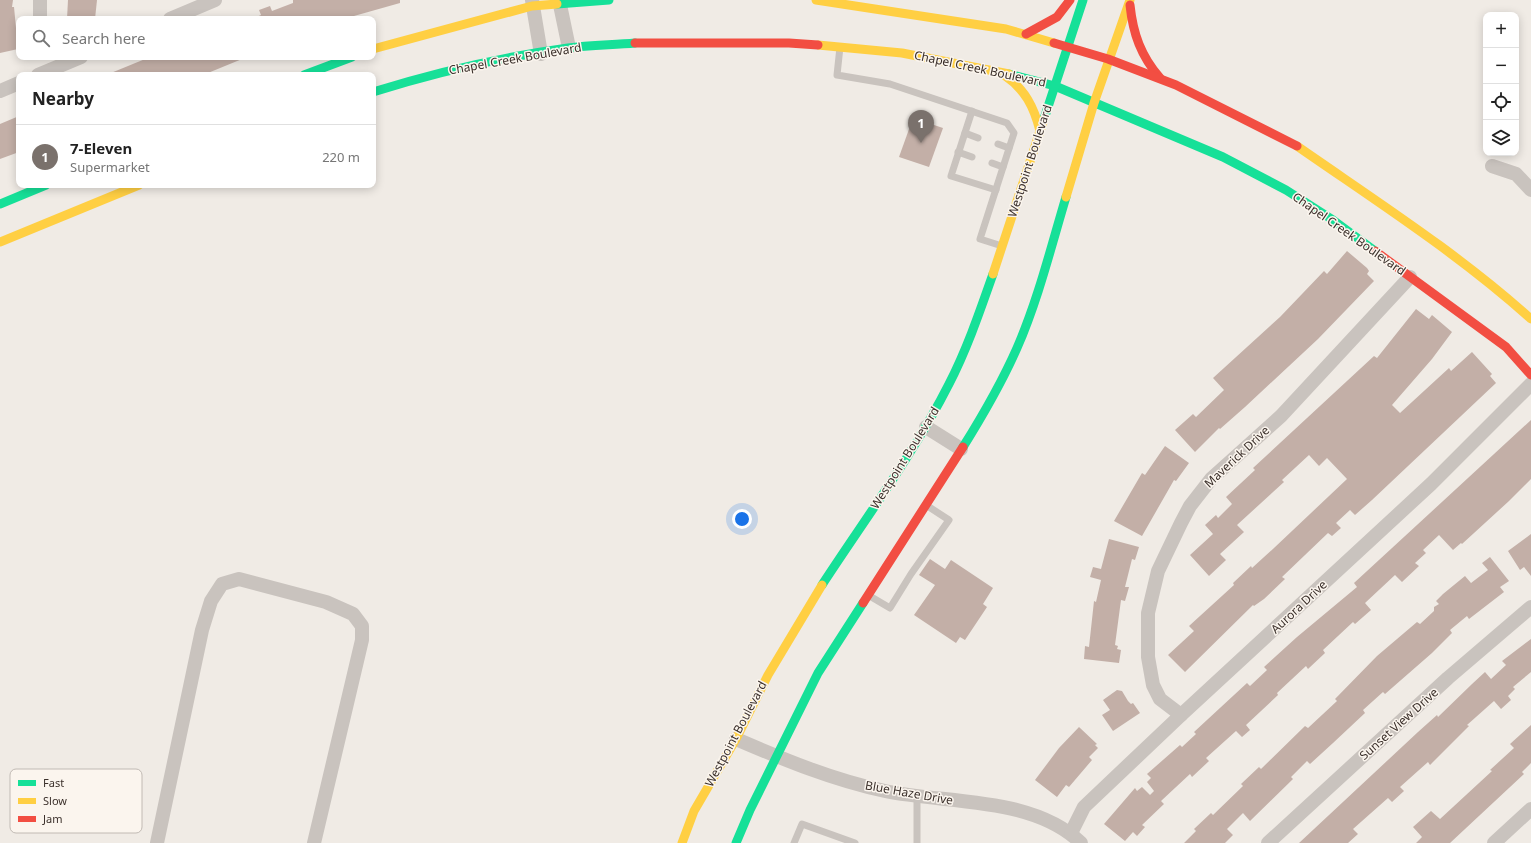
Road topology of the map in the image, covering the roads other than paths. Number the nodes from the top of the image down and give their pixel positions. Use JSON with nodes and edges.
{"nodes":[{"id":1,"x":40,"y":0,"type":"edge"},
{"id":2,"x":215,"y":0,"type":"edge"},
{"id":3,"x":609,"y":0,"type":"edge"},
{"id":4,"x":816,"y":0,"type":"edge"},
{"id":5,"x":1070,"y":0,"type":"edge"},
{"id":6,"x":1083,"y":0,"type":"edge"},
{"id":7,"x":1130,"y":1,"type":"edge"},
{"id":8,"x":559,"y":2,"type":"edge"},
{"id":9,"x":532,"y":3,"type":"edge"},
{"id":10,"x":40,"y":16,"type":"edge"},
{"id":11,"x":177,"y":16,"type":"edge"},
{"id":12,"x":1026,"y":34,"type":"junction"},
{"id":13,"x":840,"y":47,"type":"junction"},
{"id":14,"x":376,"y":48,"type":"edge"},
{"id":15,"x":569,"y":48,"type":"junction"},
{"id":16,"x":1067,"y":48,"type":"junction"},
{"id":17,"x":541,"y":54,"type":"junction"},
{"id":18,"x":1108,"y":59,"type":"junction"},
{"id":19,"x":71,"y":60,"type":"edge"},
{"id":20,"x":344,"y":60,"type":"edge"},
{"id":21,"x":44,"y":68,"type":"edge"},
{"id":22,"x":312,"y":72,"type":"edge"},
{"id":23,"x":1000,"y":72,"type":"junction"},
{"id":24,"x":1160,"y":79,"type":"junction"},
{"id":25,"x":16,"y":84,"type":"edge"},
{"id":26,"x":1055,"y":86,"type":"junction"},
{"id":27,"x":0,"y":91,"type":"edge"},
{"id":28,"x":376,"y":91,"type":"edge"},
{"id":29,"x":1094,"y":103,"type":"junction"},
{"id":30,"x":972,"y":111,"type":"junction"},
{"id":31,"x":1040,"y":131,"type":"junction"},
{"id":32,"x":965,"y":133,"type":"junction"},
{"id":33,"x":978,"y":138,"type":"dead end"},
{"id":34,"x":998,"y":144,"type":"dead end"},
{"id":35,"x":1009,"y":148,"type":"junction"},
{"id":36,"x":958,"y":152,"type":"junction"},
{"id":37,"x":972,"y":157,"type":"dead end"},
{"id":38,"x":992,"y":163,"type":"dead end"},
{"id":39,"x":1492,"y":166,"type":"dead end"},
{"id":40,"x":1003,"y":167,"type":"junction"},
{"id":41,"x":39,"y":188,"type":"edge"},
{"id":42,"x":132,"y":188,"type":"edge"},
{"id":43,"x":996,"y":190,"type":"junction"},
{"id":44,"x":1531,"y":190,"type":"edge"},
{"id":45,"x":0,"y":204,"type":"edge"},
{"id":46,"x":0,"y":242,"type":"edge"},
{"id":47,"x":1003,"y":246,"type":"junction"},
{"id":48,"x":1410,"y":277,"type":"junction"},
{"id":49,"x":1531,"y":319,"type":"edge"},
{"id":50,"x":1531,"y":375,"type":"edge"},
{"id":51,"x":1531,"y":384,"type":"edge"},
{"id":52,"x":926,"y":427,"type":"junction"},
{"id":53,"x":961,"y":450,"type":"junction"},
{"id":54,"x":925,"y":505,"type":"junction"},
{"id":55,"x":868,"y":595,"type":"junction"},
{"id":56,"x":1531,"y":607,"type":"edge"},
{"id":57,"x":1182,"y":715,"type":"junction"},
{"id":58,"x":736,"y":739,"type":"junction"},
{"id":59,"x":776,"y":755,"type":"junction"},
{"id":60,"x":917,"y":795,"type":"junction"},
{"id":61,"x":1531,"y":808,"type":"edge"},
{"id":62,"x":1069,"y":838,"type":"edge"},
{"id":63,"x":157,"y":843,"type":"edge"},
{"id":64,"x":314,"y":843,"type":"edge"},
{"id":65,"x":682,"y":843,"type":"edge"},
{"id":66,"x":736,"y":843,"type":"edge"},
{"id":67,"x":794,"y":843,"type":"edge"},
{"id":68,"x":855,"y":843,"type":"edge"},
{"id":69,"x":917,"y":843,"type":"edge"},
{"id":70,"x":1082,"y":843,"type":"edge"},
{"id":71,"x":1268,"y":843,"type":"edge"},
{"id":72,"x":1494,"y":843,"type":"edge"}],
"edges":[{"from":1,"to":10,"type":"street"},
{"from":2,"to":11,"type":"street"},
{"from":3,"to":8,"type":"main road"},
{"from":4,"to":12,"type":"main road"},
{"from":5,"to":12,"type":"main road"},
{"from":6,"to":16,"type":"main road","name":"Westpoint Boulevard"},
{"from":7,"to":18,"type":"main road"},
{"from":7,"to":24,"type":"main road"},
{"from":8,"to":9,"type":"main road"},
{"from":8,"to":15,"type":"street"},
{"from":9,"to":14,"type":"main road"},
{"from":9,"to":17,"type":"street"},
{"from":12,"to":16,"type":"main road"},
{"from":13,"to":15,"type":"main road","name":"Chapel Creek Boulevard"},
{"from":13,"to":23,"type":"main road","name":"Chapel Creek Boulevard"},
{"from":13,"to":30,"type":"lane"},
{"from":15,"to":17,"type":"main road","name":"Chapel Creek Boulevard"},
{"from":16,"to":18,"type":"main road"},
{"from":16,"to":26,"type":"main road","name":"Westpoint Boulevard"},
{"from":17,"to":28,"type":"main road","name":"Chapel Creek Boulevard"},
{"from":18,"to":24,"type":"main road"},
{"from":18,"to":29,"type":"main road"},
{"from":19,"to":21,"type":"street"},
{"from":20,"to":22,"type":"main road"},
{"from":23,"to":26,"type":"main road","name":"Chapel Creek Boulevard"},
{"from":23,"to":31,"type":"main road"},
{"from":24,"to":49,"type":"main road"},
{"from":25,"to":27,"type":"street"},
{"from":26,"to":29,"type":"main road","name":"Chapel Creek Boulevard"},
{"from":26,"to":31,"type":"main road","name":"Westpoint Boulevard"},
{"from":29,"to":48,"type":"main road","name":"Chapel Creek Boulevard"},
{"from":29,"to":53,"type":"main road"},
{"from":30,"to":32,"type":"lane"},
{"from":30,"to":35,"type":"lane"},
{"from":31,"to":47,"type":"main road","name":"Westpoint Boulevard"},
{"from":32,"to":33,"type":"lane"},
{"from":32,"to":36,"type":"lane"},
{"from":34,"to":35,"type":"lane"},
{"from":35,"to":40,"type":"lane"},
{"from":36,"to":37,"type":"lane"},
{"from":36,"to":43,"type":"lane"},
{"from":38,"to":40,"type":"lane"},
{"from":39,"to":44,"type":"street"},
{"from":40,"to":43,"type":"lane"},
{"from":41,"to":45,"type":"main road"},
{"from":42,"to":46,"type":"main road"},
{"from":43,"to":47,"type":"lane"},
{"from":47,"to":52,"type":"main road","name":"Westpoint Boulevard"},
{"from":48,"to":50,"type":"main road","name":"Chapel Creek Boulevard"},
{"from":48,"to":57,"type":"street","name":"Maverick Drive"},
{"from":51,"to":57,"type":"street","name":"Aurora Drive"},
{"from":52,"to":53,"type":"street"},
{"from":52,"to":58,"type":"main road","name":"Westpoint Boulevard"},
{"from":53,"to":54,"type":"main road"},
{"from":54,"to":55,"type":"main road"},
{"from":54,"to":55,"type":"lane"},
{"from":55,"to":59,"type":"main road"},
{"from":56,"to":71,"type":"street","name":"Sunset View Drive"},
{"from":57,"to":62,"type":"street","name":"Aurora Drive"},
{"from":58,"to":59,"type":"street","name":"Blue Haze Drive"},
{"from":58,"to":65,"type":"main road","name":"Westpoint Boulevard"},
{"from":59,"to":60,"type":"street","name":"Blue Haze Drive"},
{"from":59,"to":66,"type":"main road"},
{"from":60,"to":62,"type":"street","name":"Blue Haze Drive"},
{"from":60,"to":69,"type":"lane"},
{"from":61,"to":72,"type":"street"},
{"from":62,"to":70,"type":"street","name":"Blue Haze Drive"},
{"from":63,"to":64,"type":"street"},
{"from":67,"to":68,"type":"lane"}]}
